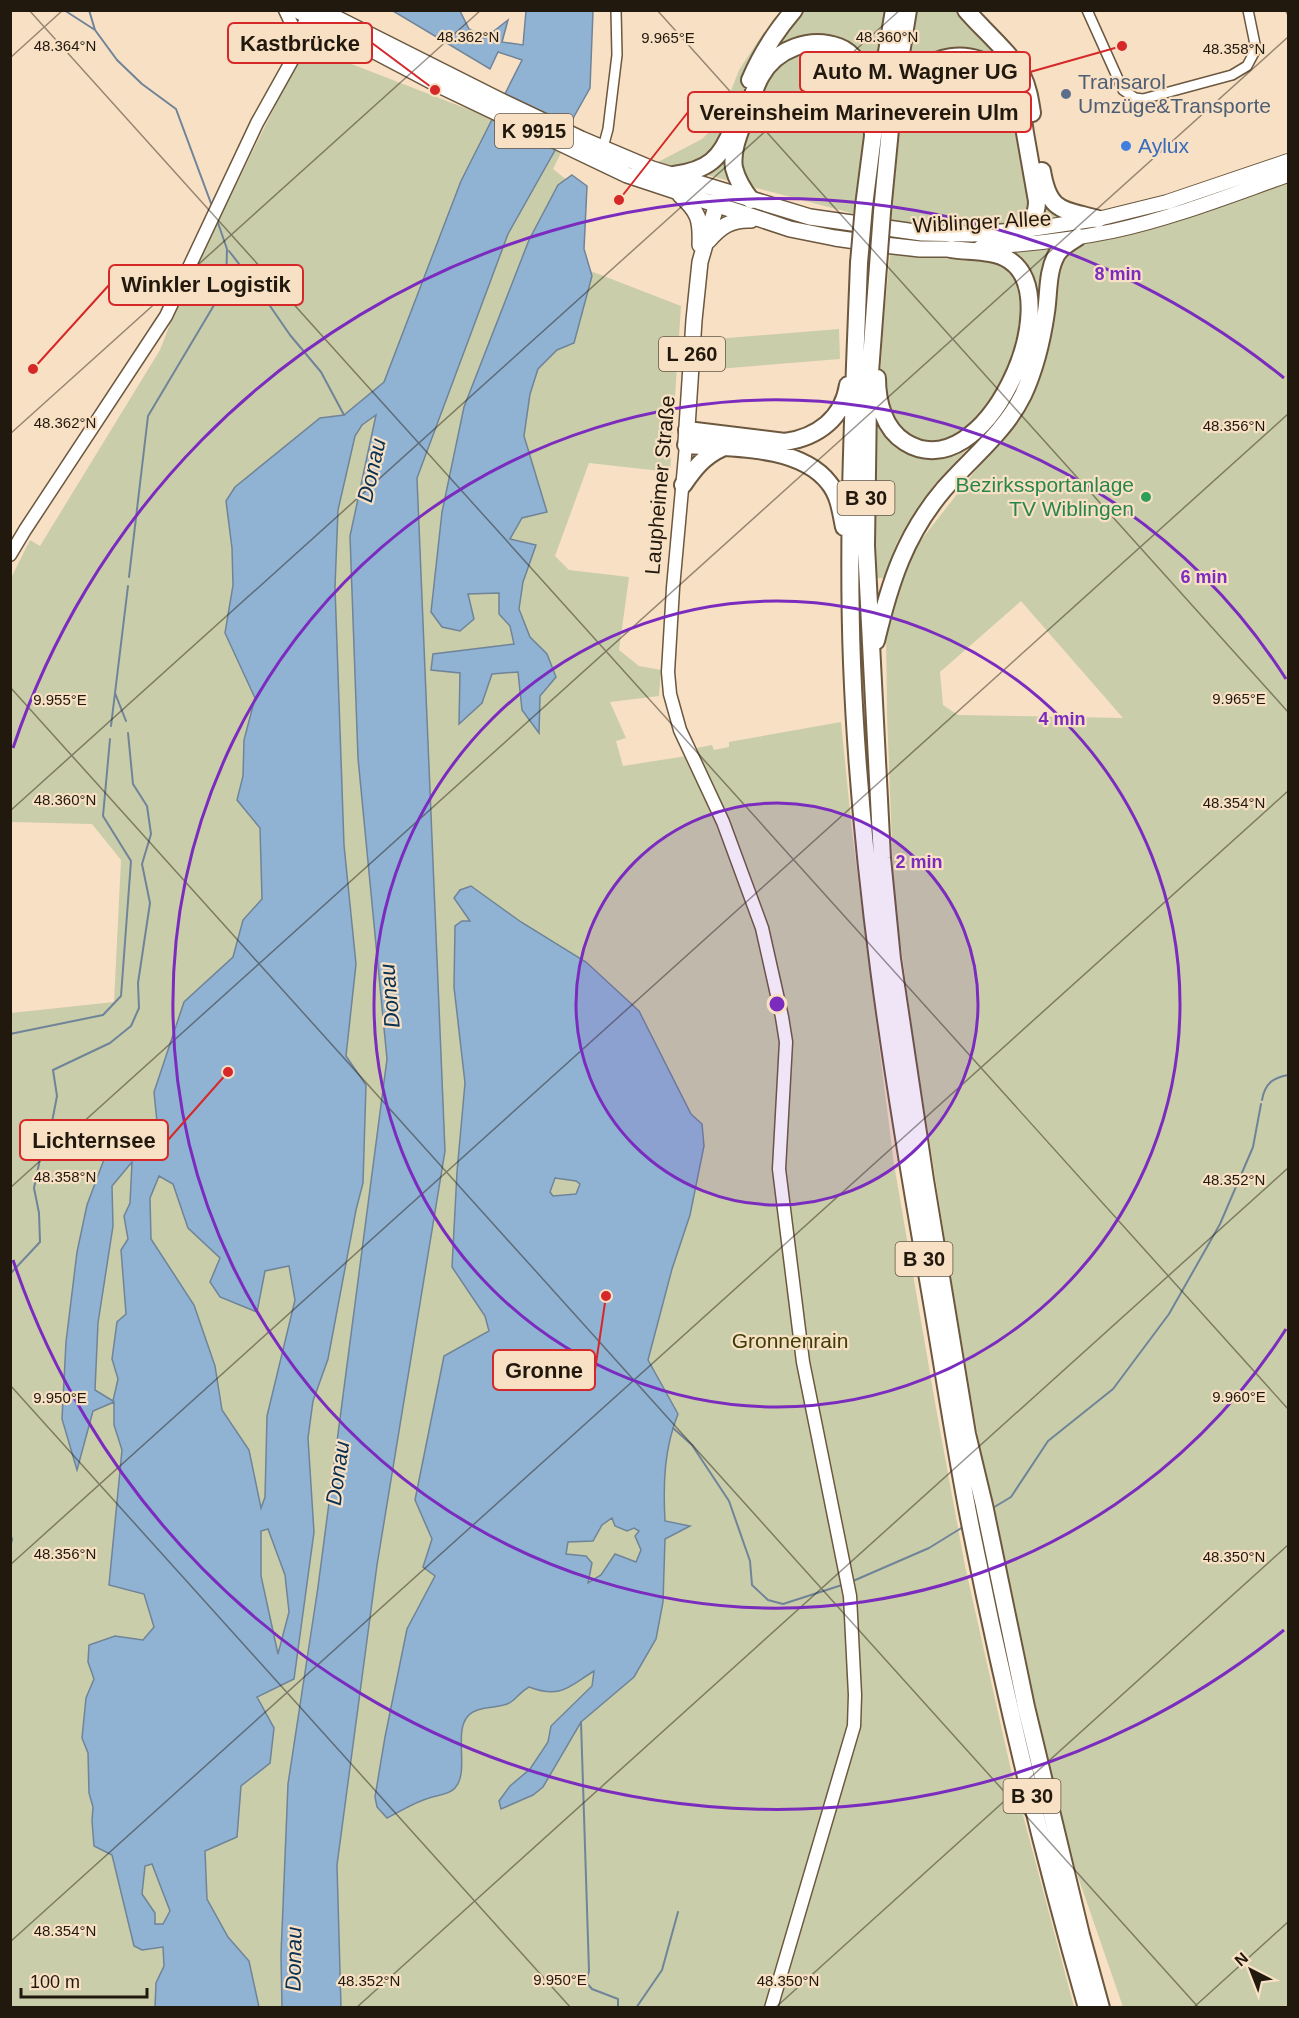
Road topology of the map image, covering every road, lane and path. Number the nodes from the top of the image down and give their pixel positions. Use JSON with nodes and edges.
{"nodes":[{"id":1,"x":285,"y":10,"type":"edge"},
{"id":2,"x":340,"y":10,"type":"edge"},
{"id":3,"x":616,"y":10,"type":"edge"},
{"id":4,"x":794,"y":10,"type":"edge"},
{"id":5,"x":894,"y":10,"type":"edge"},
{"id":6,"x":908,"y":10,"type":"edge"},
{"id":7,"x":966,"y":10,"type":"edge"},
{"id":8,"x":1087,"y":10,"type":"edge"},
{"id":9,"x":1248,"y":10,"type":"edge"},
{"id":10,"x":313,"y":13,"type":"edge"},
{"id":11,"x":357,"y":30,"type":"junction"},
{"id":12,"x":342,"y":35,"type":"junction"},
{"id":13,"x":292,"y":46,"type":"junction"},
{"id":14,"x":270,"y":98,"type":"junction"},
{"id":15,"x":495,"y":105,"type":"junction"},
{"id":16,"x":892,"y":109,"type":"junction"},
{"id":17,"x":873,"y":136,"type":"junction"},
{"id":18,"x":600,"y":155,"type":"junction"},
{"id":19,"x":1288,"y":161,"type":"edge"},
{"id":20,"x":1288,"y":175,"type":"edge"},
{"id":21,"x":670,"y":179,"type":"junction"},
{"id":22,"x":719,"y":198,"type":"junction"},
{"id":23,"x":751,"y":200,"type":"junction"},
{"id":24,"x":1098,"y":219,"type":"junction"},
{"id":25,"x":768,"y":222,"type":"junction"},
{"id":26,"x":1016,"y":231,"type":"junction"},
{"id":27,"x":1078,"y":237,"type":"junction"},
{"id":28,"x":706,"y":244,"type":"junction"},
{"id":29,"x":951,"y":249,"type":"junction"},
{"id":30,"x":700,"y":262,"type":"junction"},
{"id":31,"x":871,"y":336,"type":"junction"},
{"id":32,"x":856,"y":355,"type":"junction"},
{"id":33,"x":686,"y":438,"type":"junction"},
{"id":34,"x":722,"y":448,"type":"junction"},
{"id":35,"x":683,"y":485,"type":"junction"},
{"id":36,"x":11,"y":552,"type":"edge"},
{"id":37,"x":851,"y":563,"type":"junction"},
{"id":38,"x":872,"y":659,"type":"junction"},
{"id":39,"x":976,"y":1508,"type":"junction"},
{"id":40,"x":985,"y":1556,"type":"junction"},
{"id":41,"x":990,"y":1581,"type":"junction"},
{"id":42,"x":771,"y":2007,"type":"edge"},
{"id":43,"x":1087,"y":2007,"type":"edge"},
{"id":44,"x":1101,"y":2007,"type":"edge"}],
"edges":[{"from":1,"to":13,"type":"street"},
{"from":2,"to":11,"type":"street"},
{"from":3,"to":18,"type":"street"},
{"from":4,"to":21,"type":"highway"},
{"from":5,"to":17,"type":"highway","number":"B 30"},
{"from":6,"to":16,"type":"highway","number":"B 30"},
{"from":7,"to":24,"type":"highway"},
{"from":8,"to":9,"type":"street"},
{"from":10,"to":11,"type":"main road","number":"K 9915"},
{"from":10,"to":12,"type":"main road","number":"K 9915"},
{"from":10,"to":13,"type":"street"},
{"from":11,"to":15,"type":"main road","number":"K 9915"},
{"from":12,"to":14,"type":"street"},
{"from":12,"to":15,"type":"main road","number":"K 9915"},
{"from":13,"to":14,"type":"street"},
{"from":14,"to":36,"type":"street"},
{"from":15,"to":18,"type":"main road","number":"K 9915"},
{"from":16,"to":26,"type":"highway"},
{"from":16,"to":31,"type":"highway","number":"B 30","bridge":true},
{"from":17,"to":23,"type":"highway"},
{"from":17,"to":32,"type":"highway","number":"B 30","bridge":true},
{"from":18,"to":21,"type":"main road","name":"Wiblinger Allee","number":"K 9915"},
{"from":18,"to":21,"type":"main road","number":"K 9915"},
{"from":19,"to":24,"type":"main road","name":"Wiblinger Allee"},
{"from":20,"to":27,"type":"main road","name":"Wiblinger Allee","number":"L 260"},
{"from":21,"to":22,"type":"main road","name":"Wiblinger Allee","number":"K 9915"},
{"from":21,"to":30,"type":"main road"},
{"from":22,"to":23,"type":"main road","name":"Wiblinger Allee","number":"K 9915"},
{"from":22,"to":25,"type":"main road","name":"Wiblinger Allee","number":"K 9915"},
{"from":22,"to":28,"type":"main road","name":"Laupheimer Straße"},
{"from":23,"to":26,"type":"main road","name":"Wiblinger Allee"},
{"from":24,"to":26,"type":"main road","name":"Wiblinger Allee"},
{"from":25,"to":28,"type":"main road","number":"L 260"},
{"from":25,"to":29,"type":"main road","name":"Wiblinger Allee","number":"L 260"},
{"from":27,"to":29,"type":"main road","name":"Wiblinger Allee","number":"L 260"},
{"from":27,"to":38,"type":"highway"},
{"from":28,"to":30,"type":"main road","name":"Laupheimer Straße","number":"L 260"},
{"from":29,"to":31,"type":"highway"},
{"from":30,"to":33,"type":"main road","name":"Laupheimer Straße","number":"L 260"},
{"from":31,"to":38,"type":"highway","number":"B 30"},
{"from":32,"to":33,"type":"highway"},
{"from":32,"to":37,"type":"highway","number":"B 30"},
{"from":33,"to":34,"type":"highway"},
{"from":33,"to":35,"type":"street","name":"Laupheimer Straße"},
{"from":34,"to":35,"type":"highway"},
{"from":34,"to":37,"type":"highway"},
{"from":35,"to":42,"type":"street","name":"Laupheimer Straße"},
{"from":37,"to":39,"type":"highway","number":"B 30"},
{"from":38,"to":39,"type":"highway","number":"B 30"},
{"from":39,"to":40,"type":"highway","number":"B 30"},
{"from":39,"to":40,"type":"highway","number":"B 30"},
{"from":40,"to":41,"type":"highway","number":"B 30"},
{"from":41,"to":43,"type":"highway","number":"B 30"},
{"from":41,"to":44,"type":"highway","number":"B 30"}]}
